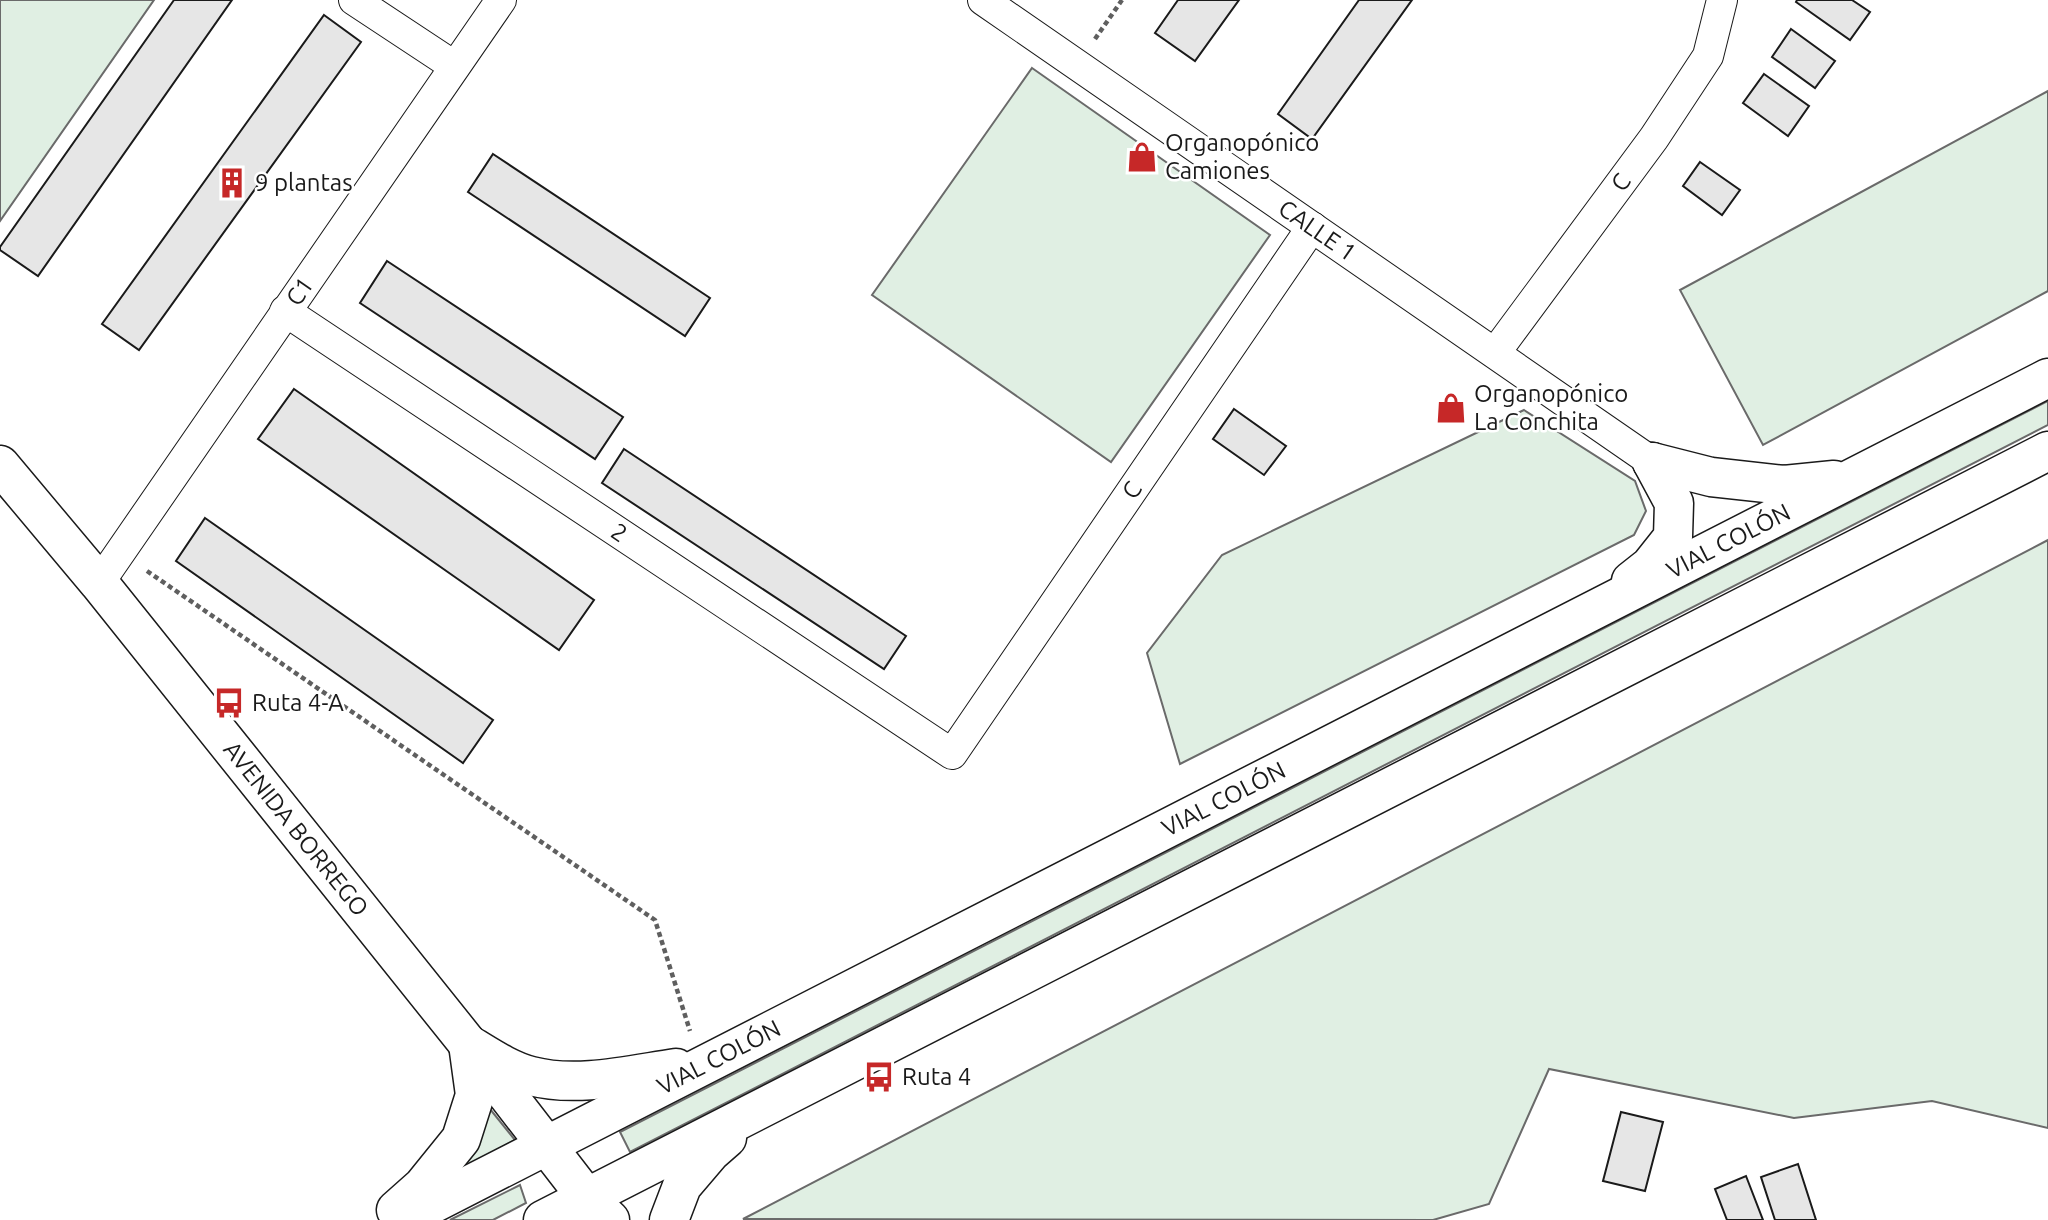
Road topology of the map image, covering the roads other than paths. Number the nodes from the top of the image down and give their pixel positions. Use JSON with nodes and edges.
{"nodes":[{"id":1,"x":354,"y":0,"type":"edge"},
{"id":2,"x":501,"y":0,"type":"edge"},
{"id":3,"x":983,"y":0,"type":"edge"},
{"id":4,"x":1722,"y":0,"type":"edge"},
{"id":5,"x":454,"y":66,"type":"junction"},
{"id":6,"x":1312,"y":227,"type":"junction"},
{"id":7,"x":285,"y":311,"type":"junction"},
{"id":8,"x":1494,"y":353,"type":"junction"},
{"id":9,"x":2048,"y":378,"type":"edge"},
{"id":10,"x":2048,"y":451,"type":"edge"},
{"id":11,"x":1652,"y":462,"type":"junction"},
{"id":12,"x":0,"y":465,"type":"edge"},
{"id":13,"x":1857,"y":477,"type":"junction"},
{"id":14,"x":109,"y":568,"type":"junction"},
{"id":15,"x":1598,"y":609,"type":"junction"},
{"id":16,"x":952,"y":754,"type":"joint"},
{"id":17,"x":468,"y":1044,"type":"junction"},
{"id":18,"x":701,"y":1053,"type":"junction"},
{"id":19,"x":769,"y":1104,"type":"junction"},
{"id":20,"x":545,"y":1146,"type":"junction"},
{"id":21,"x":599,"y":1212,"type":"edge"},
{"id":22,"x":384,"y":1220,"type":"edge"},
{"id":23,"x":401,"y":1220,"type":"edge"},
{"id":24,"x":543,"y":1220,"type":"edge"},
{"id":25,"x":669,"y":1220,"type":"edge"}],
"edges":[{"from":1,"to":5,"type":"street"},
{"from":2,"to":5,"type":"street","name":"C1"},
{"from":3,"to":6,"type":"street","name":"CALLE 1"},
{"from":4,"to":8,"type":"street","name":"C"},
{"from":5,"to":7,"type":"street","name":"C1"},
{"from":6,"to":8,"type":"street","name":"CALLE 1"},
{"from":6,"to":16,"type":"street","name":"C"},
{"from":7,"to":14,"type":"street","name":"C1"},
{"from":7,"to":16,"type":"street","name":"2"},
{"from":8,"to":11,"type":"street","name":"CALLE 1"},
{"from":9,"to":13,"type":"main road","name":"VIAL COLÓN"},
{"from":10,"to":19,"type":"main road"},
{"from":11,"to":13,"type":"main road"},
{"from":11,"to":15,"type":"main road"},
{"from":12,"to":14,"type":"main road","name":"AVENIDA BORREGO"},
{"from":13,"to":15,"type":"main road","name":"VIAL COLÓN"},
{"from":14,"to":17,"type":"main road","name":"AVENIDA BORREGO"},
{"from":15,"to":18,"type":"main road","name":"VIAL COLÓN"},
{"from":17,"to":18,"type":"main road"},
{"from":17,"to":20,"type":"main road","name":"AVENIDA BORREGO"},
{"from":17,"to":22,"type":"main road"},
{"from":18,"to":20,"type":"main road","name":"VIAL COLÓN"},
{"from":19,"to":21,"type":"main road"},
{"from":19,"to":25,"type":"main road"},
{"from":20,"to":21,"type":"main road","name":"AVENIDA BORREGO"},
{"from":20,"to":23,"type":"main road","name":"VIAL COLÓN"},
{"from":21,"to":24,"type":"main road"}]}
